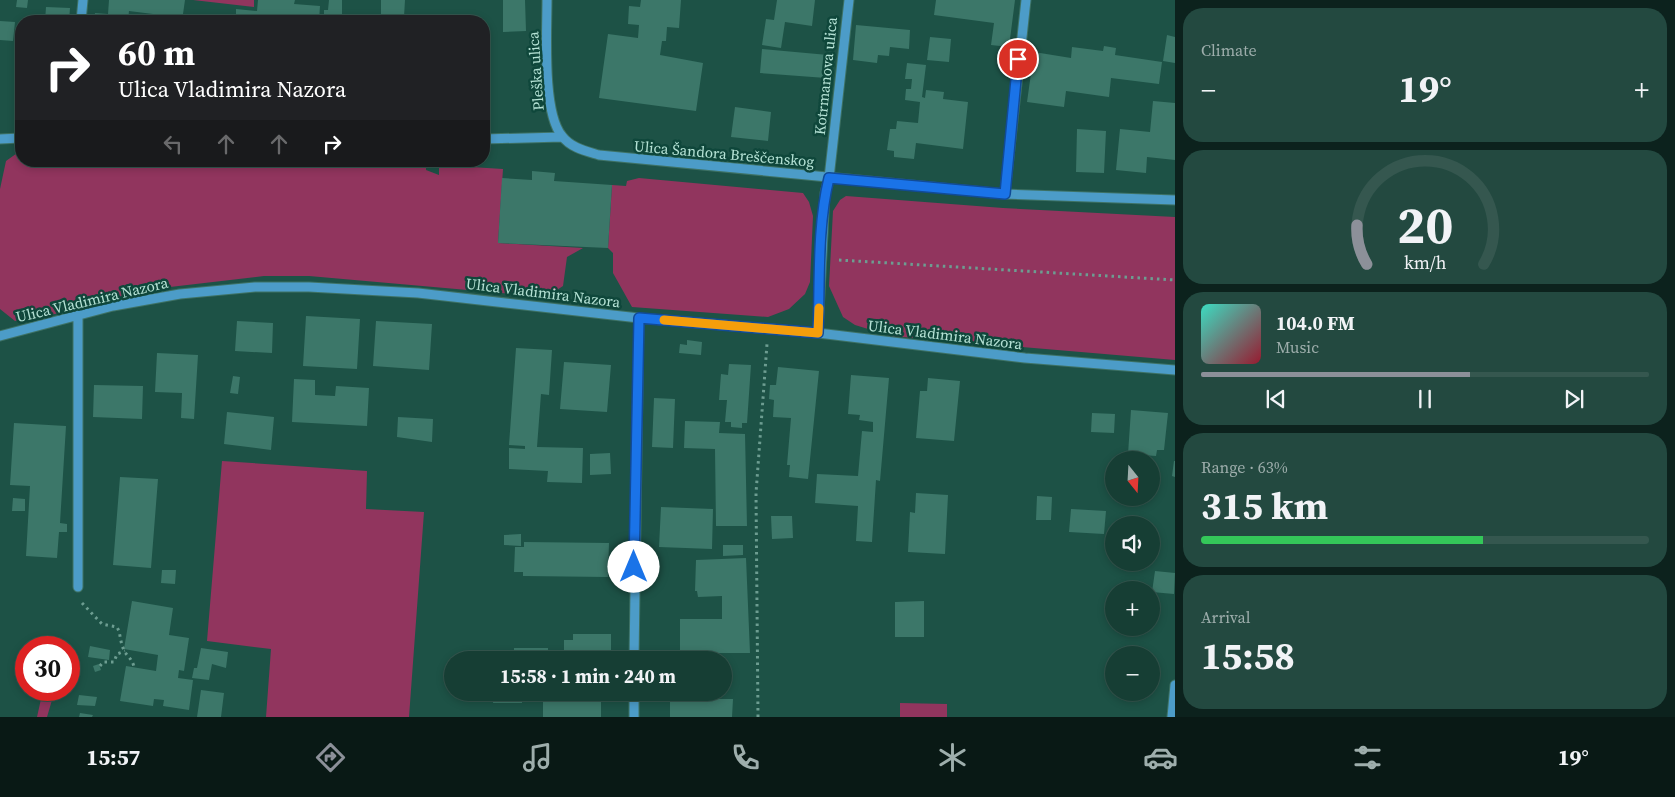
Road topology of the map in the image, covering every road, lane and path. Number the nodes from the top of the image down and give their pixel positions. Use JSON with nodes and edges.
{"nodes":[{"id":1,"x":83,"y":0,"type":"edge"},
{"id":2,"x":547,"y":0,"type":"edge"},
{"id":3,"x":849,"y":0,"type":"edge"},
{"id":4,"x":1026,"y":0,"type":"edge"},
{"id":5,"x":82,"y":15,"type":"edge"},
{"id":6,"x":562,"y":137,"type":"junction"},
{"id":7,"x":0,"y":138,"type":"edge"},
{"id":8,"x":15,"y":138,"type":"edge"},
{"id":9,"x":490,"y":139,"type":"edge"},
{"id":10,"x":829,"y":178,"type":"junction"},
{"id":11,"x":1005,"y":194,"type":"junction"},
{"id":12,"x":1175,"y":200,"type":"edge"},
{"id":13,"x":820,"y":259,"type":"junction"},
{"id":14,"x":1175,"y":280,"type":"edge"},
{"id":15,"x":78,"y":316,"type":"junction"},
{"id":16,"x":639,"y":318,"type":"junction"},
{"id":17,"x":768,"y":329,"type":"junction"},
{"id":18,"x":818,"y":333,"type":"junction"},
{"id":19,"x":0,"y":336,"type":"edge"},
{"id":20,"x":1175,"y":370,"type":"edge"},
{"id":21,"x":78,"y":587,"type":"joint"},
{"id":22,"x":125,"y":651,"type":"junction"},
{"id":23,"x":634,"y":651,"type":"edge"},
{"id":24,"x":100,"y":666,"type":"dead end"},
{"id":25,"x":134,"y":666,"type":"dead end"},
{"id":26,"x":1175,"y":685,"type":"edge"},
{"id":27,"x":634,"y":701,"type":"edge"},
{"id":28,"x":634,"y":717,"type":"edge"},
{"id":29,"x":758,"y":717,"type":"edge"},
{"id":30,"x":1172,"y":717,"type":"edge"}],
"edges":[{"from":1,"to":5,"type":"street"},
{"from":2,"to":6,"type":"street","name":"Pleška ulica"},
{"from":3,"to":10,"type":"street","name":"Kotrmanova ulica"},
{"from":4,"to":11,"type":"street"},
{"from":6,"to":9,"type":"street"},
{"from":6,"to":10,"type":"street","name":"Ulica Šandora Breščenskog"},
{"from":7,"to":8,"type":"street"},
{"from":10,"to":11,"type":"street","name":"Ulica Šandora Breščenskog"},
{"from":10,"to":13,"type":"street","name":"Kotrmanova ulica"},
{"from":11,"to":12,"type":"street","name":"Ulica Šandora Breščenskog"},
{"from":13,"to":14,"type":"path"},
{"from":13,"to":18,"type":"street","name":"Kotrmanova ulica"},
{"from":15,"to":16,"type":"street","name":"Ulica Vladimira Nazora"},
{"from":15,"to":19,"type":"street","name":"Ulica Vladimira Nazora"},
{"from":15,"to":21,"type":"street"},
{"from":16,"to":17,"type":"street","name":"Ulica Vladimira Nazora"},
{"from":16,"to":23,"type":"street"},
{"from":17,"to":18,"type":"street","name":"Ulica Vladimira Nazora"},
{"from":17,"to":29,"type":"path"},
{"from":18,"to":20,"type":"street","name":"Ulica Vladimira Nazora"},
{"from":21,"to":22,"type":"path"},
{"from":22,"to":24,"type":"path"},
{"from":22,"to":25,"type":"path"},
{"from":26,"to":30,"type":"street"},
{"from":27,"to":28,"type":"street"}]}
